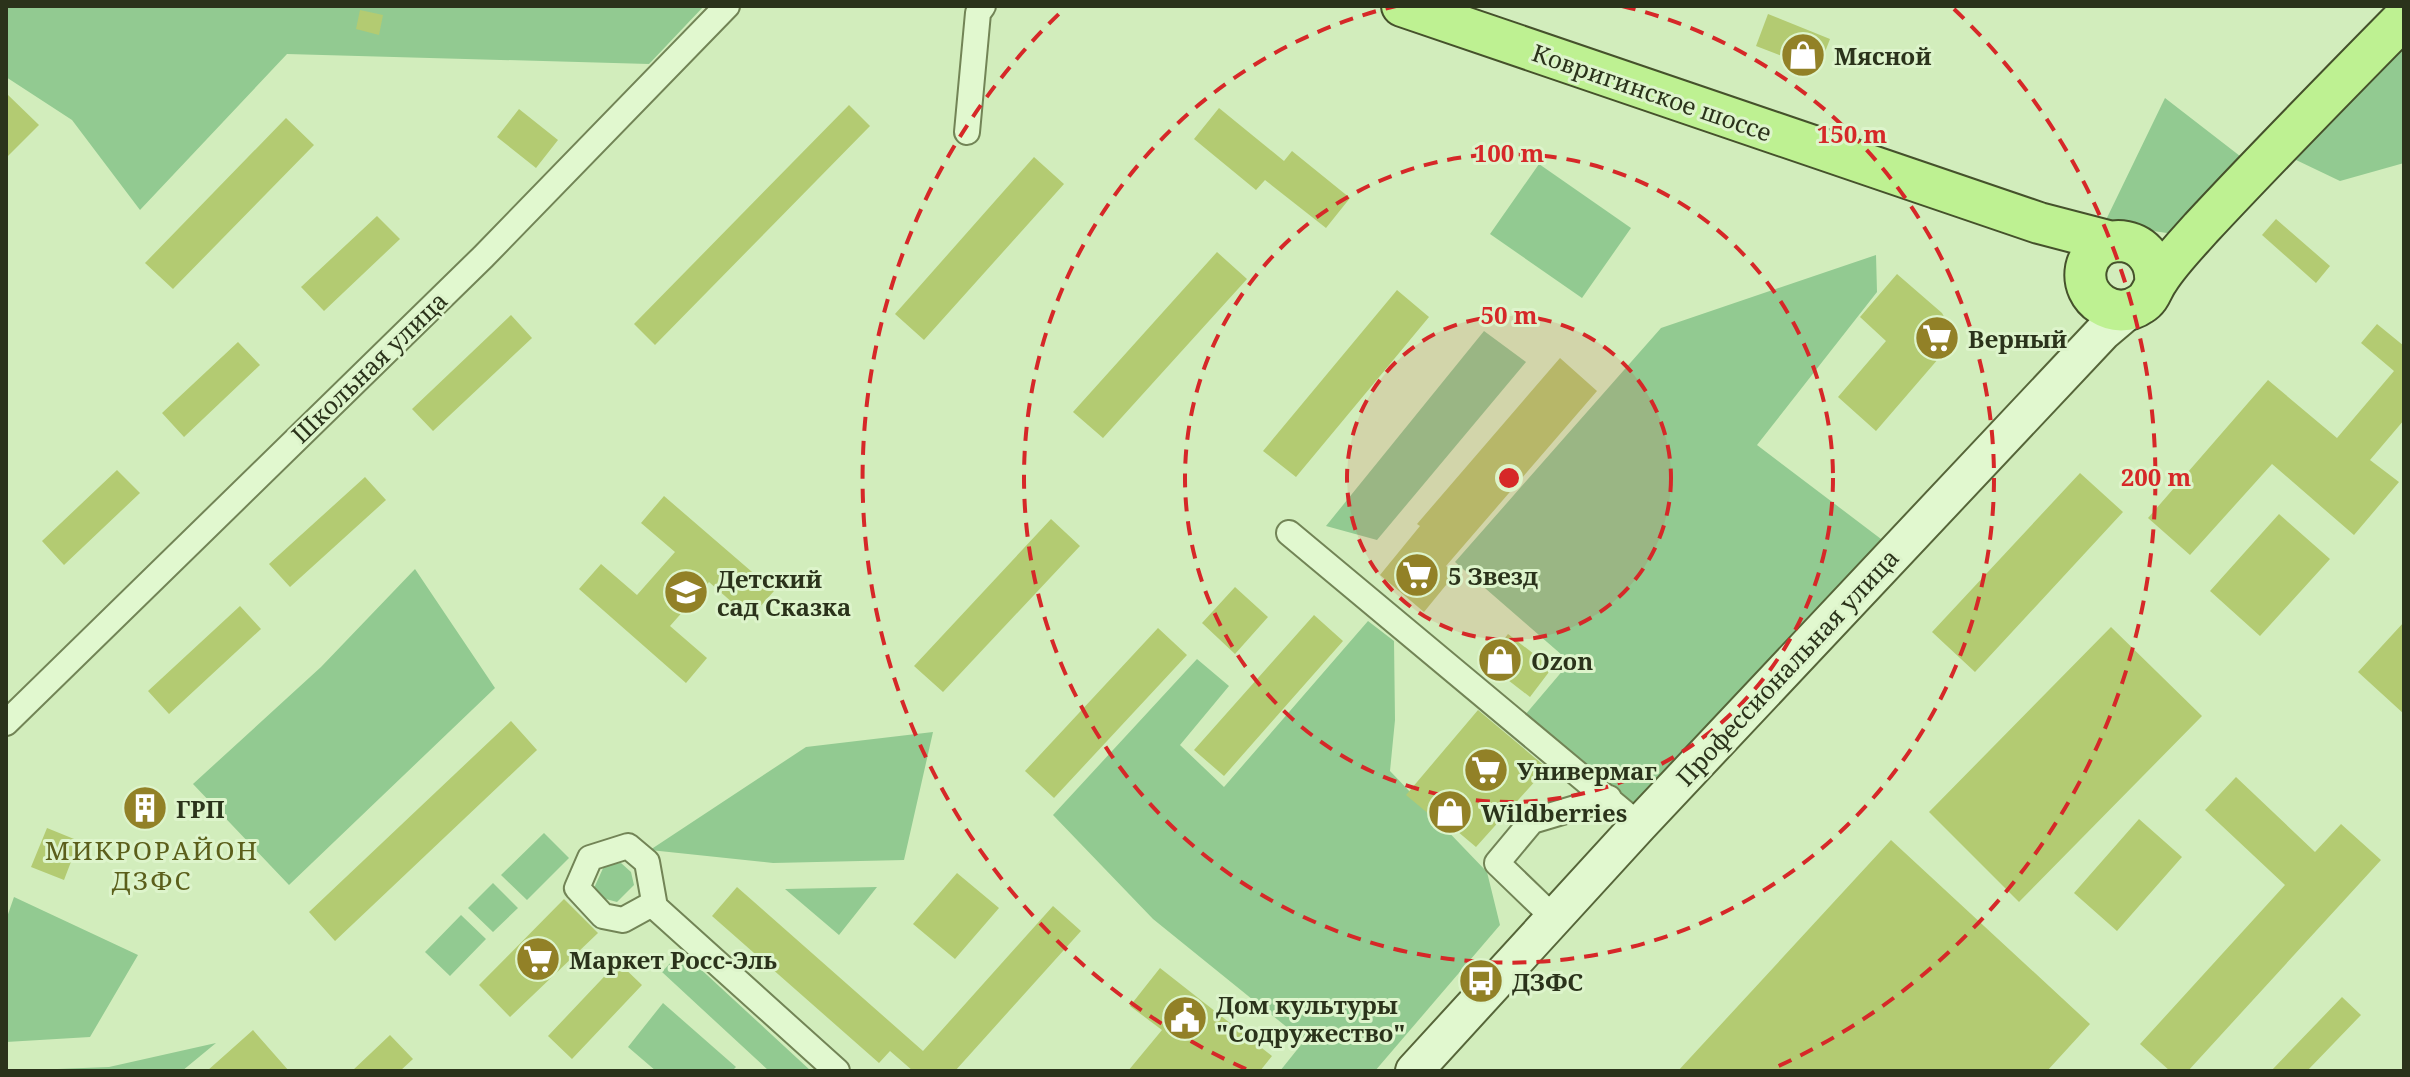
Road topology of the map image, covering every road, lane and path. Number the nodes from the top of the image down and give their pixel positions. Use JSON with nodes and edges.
{"nodes":[{"id":1,"x":727,"y":6,"type":"edge"},
{"id":2,"x":983,"y":6,"type":"edge"},
{"id":3,"x":1402,"y":6,"type":"edge"},
{"id":4,"x":2404,"y":18,"type":"edge"},
{"id":5,"x":967,"y":132,"type":"dead end"},
{"id":6,"x":2119,"y":273,"type":"junction"},
{"id":7,"x":1289,"y":533,"type":"dead end"},
{"id":8,"x":6,"y":723,"type":"edge"},
{"id":9,"x":1609,"y":798,"type":"junction"},
{"id":10,"x":1639,"y":825,"type":"junction"},
{"id":11,"x":654,"y":903,"type":"dead end"},
{"id":12,"x":1554,"y":918,"type":"junction"},
{"id":13,"x":837,"y":1071,"type":"edge"},
{"id":14,"x":1414,"y":1071,"type":"edge"}],
"edges":[{"from":1,"to":8,"type":"street","name":"Школьная улица"},
{"from":2,"to":5,"type":"street"},
{"from":3,"to":6,"type":"main road","name":"Ковригинское шоссе"},
{"from":4,"to":6,"type":"main road","name":"Профессиональная улица"},
{"from":6,"to":10,"type":"main road","name":"Профессиональная улица"},
{"from":7,"to":9,"type":"street"},
{"from":9,"to":10,"type":"street"},
{"from":9,"to":12,"type":"street"},
{"from":10,"to":12,"type":"main road","name":"Профессиональная улица"},
{"from":11,"to":13,"type":"street"},
{"from":12,"to":14,"type":"main road","name":"Профессиональная улица"}]}
